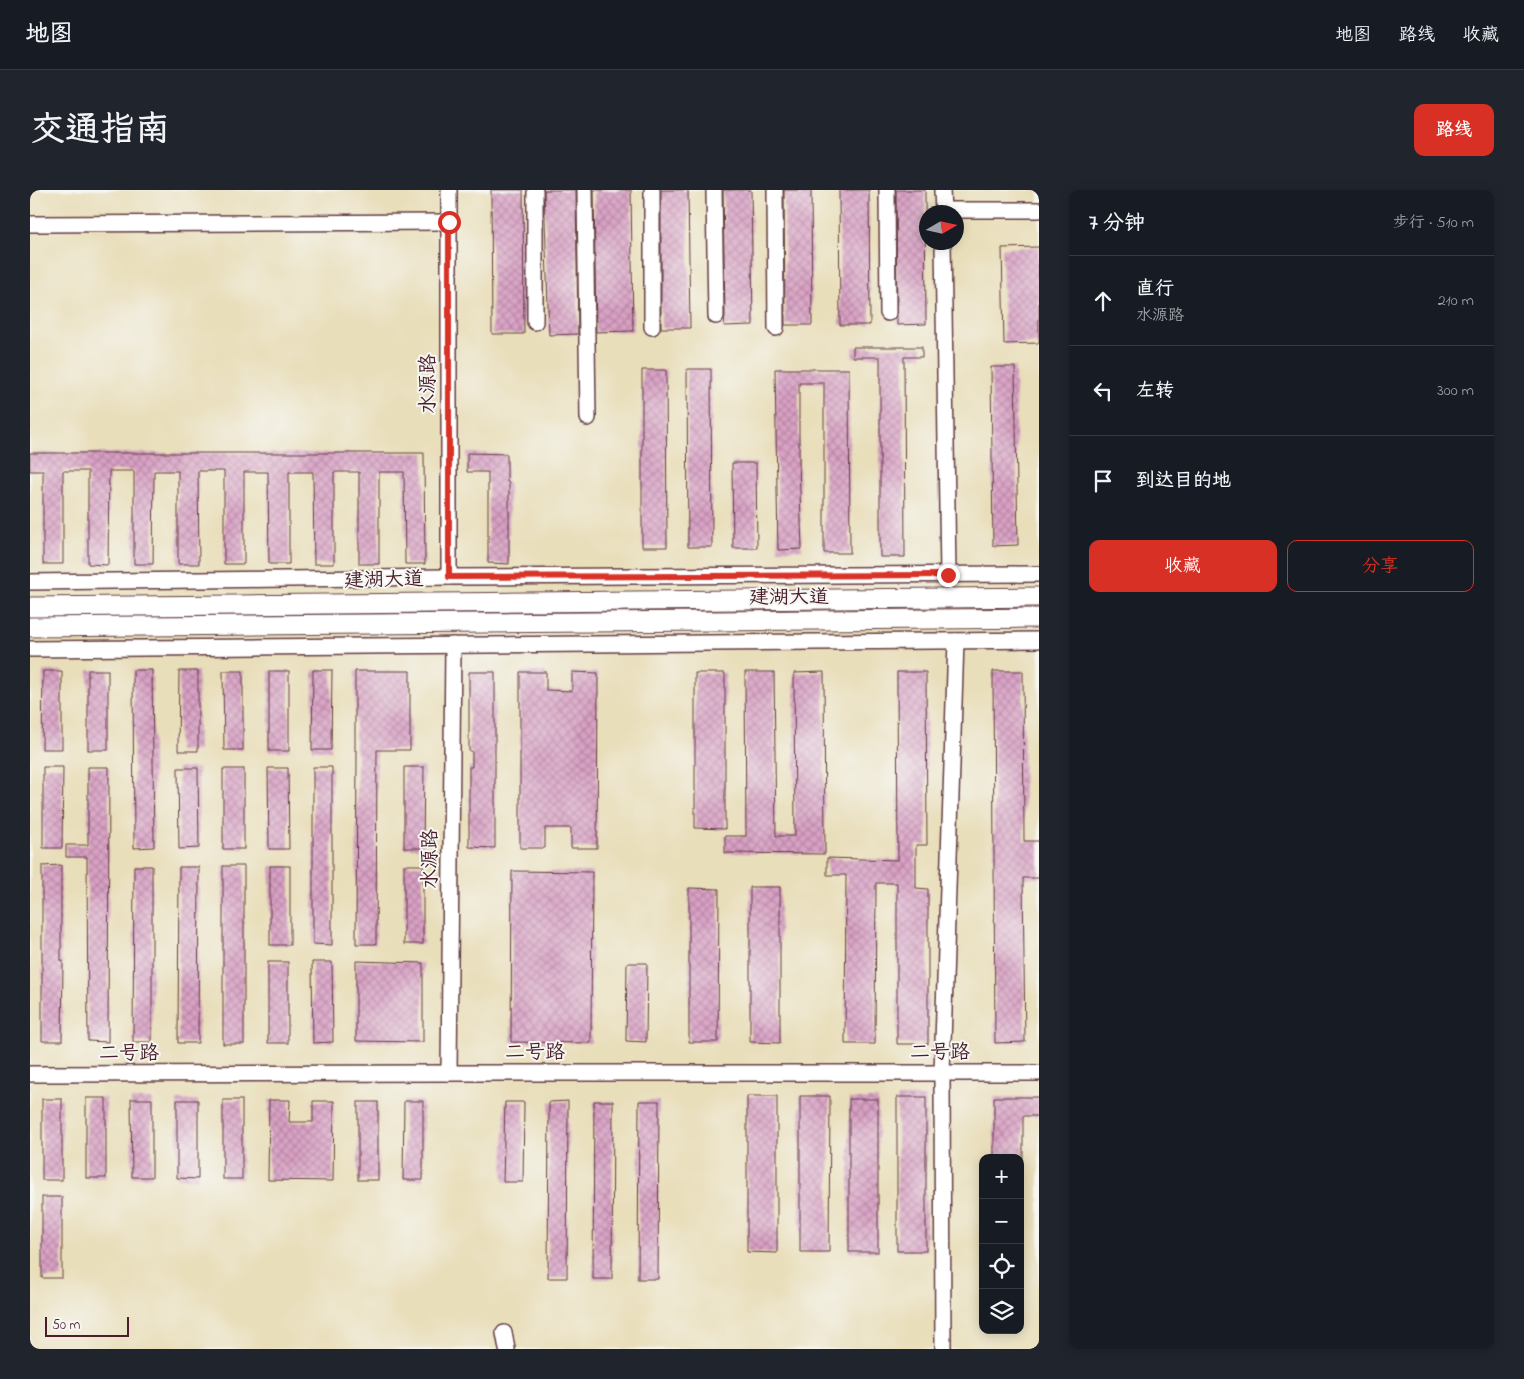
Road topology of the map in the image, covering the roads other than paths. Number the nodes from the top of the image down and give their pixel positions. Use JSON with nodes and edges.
{"nodes":[{"id":1,"x":449,"y":190,"type":"edge"},
{"id":2,"x":535,"y":190,"type":"edge"},
{"id":3,"x":585,"y":190,"type":"edge"},
{"id":4,"x":652,"y":190,"type":"edge"},
{"id":5,"x":714,"y":190,"type":"edge"},
{"id":6,"x":776,"y":190,"type":"edge"},
{"id":7,"x":888,"y":190,"type":"edge"},
{"id":8,"x":942,"y":190,"type":"edge"},
{"id":9,"x":942,"y":205,"type":"edge"},
{"id":10,"x":1039,"y":210,"type":"edge"},
{"id":11,"x":964,"y":211,"type":"edge"},
{"id":12,"x":449,"y":222,"type":"junction"},
{"id":13,"x":30,"y":224,"type":"edge"},
{"id":14,"x":943,"y":250,"type":"edge"},
{"id":15,"x":888,"y":314,"type":"dead end"},
{"id":16,"x":716,"y":316,"type":"dead end"},
{"id":17,"x":535,"y":322,"type":"dead end"},
{"id":18,"x":652,"y":327,"type":"dead end"},
{"id":19,"x":776,"y":328,"type":"dead end"},
{"id":20,"x":588,"y":418,"type":"dead end"},
{"id":21,"x":1039,"y":574,"type":"edge"},
{"id":22,"x":948,"y":575,"type":"junction"},
{"id":23,"x":449,"y":577,"type":"junction"},
{"id":24,"x":30,"y":582,"type":"edge"},
{"id":25,"x":1039,"y":597,"type":"edge"},
{"id":26,"x":30,"y":607,"type":"edge"},
{"id":27,"x":1039,"y":618,"type":"edge"},
{"id":28,"x":30,"y":627,"type":"edge"},
{"id":29,"x":1039,"y":640,"type":"edge"},
{"id":30,"x":956,"y":641,"type":"junction"},
{"id":31,"x":453,"y":645,"type":"junction"},
{"id":32,"x":30,"y":649,"type":"edge"},
{"id":33,"x":449,"y":1073,"type":"junction"},
{"id":34,"x":942,"y":1073,"type":"junction"},
{"id":35,"x":1039,"y":1073,"type":"edge"},
{"id":36,"x":30,"y":1074,"type":"edge"},
{"id":37,"x":504,"y":1333,"type":"dead end"},
{"id":38,"x":507,"y":1349,"type":"edge"},
{"id":39,"x":943,"y":1349,"type":"edge"}],
"edges":[{"from":1,"to":12,"type":"street","name":"水源路"},
{"from":2,"to":17,"type":"street"},
{"from":3,"to":20,"type":"street"},
{"from":4,"to":18,"type":"street"},
{"from":5,"to":16,"type":"street"},
{"from":6,"to":19,"type":"street"},
{"from":7,"to":15,"type":"street"},
{"from":8,"to":9,"type":"street"},
{"from":10,"to":11,"type":"street"},
{"from":12,"to":13,"type":"street"},
{"from":12,"to":23,"type":"street","name":"水源路"},
{"from":14,"to":22,"type":"street"},
{"from":21,"to":22,"type":"street"},
{"from":22,"to":23,"type":"street"},
{"from":23,"to":24,"type":"street"},
{"from":25,"to":26,"type":"main road","name":"建湖大道"},
{"from":27,"to":28,"type":"main road","name":"建湖大道"},
{"from":29,"to":30,"type":"street"},
{"from":30,"to":31,"type":"street"},
{"from":30,"to":34,"type":"street"},
{"from":31,"to":32,"type":"street"},
{"from":31,"to":33,"type":"street","name":"水源路"},
{"from":33,"to":34,"type":"street","name":"二号路"},
{"from":33,"to":36,"type":"street","name":"二号路"},
{"from":34,"to":35,"type":"street","name":"二号路"},
{"from":34,"to":39,"type":"street"},
{"from":37,"to":38,"type":"street"}]}
